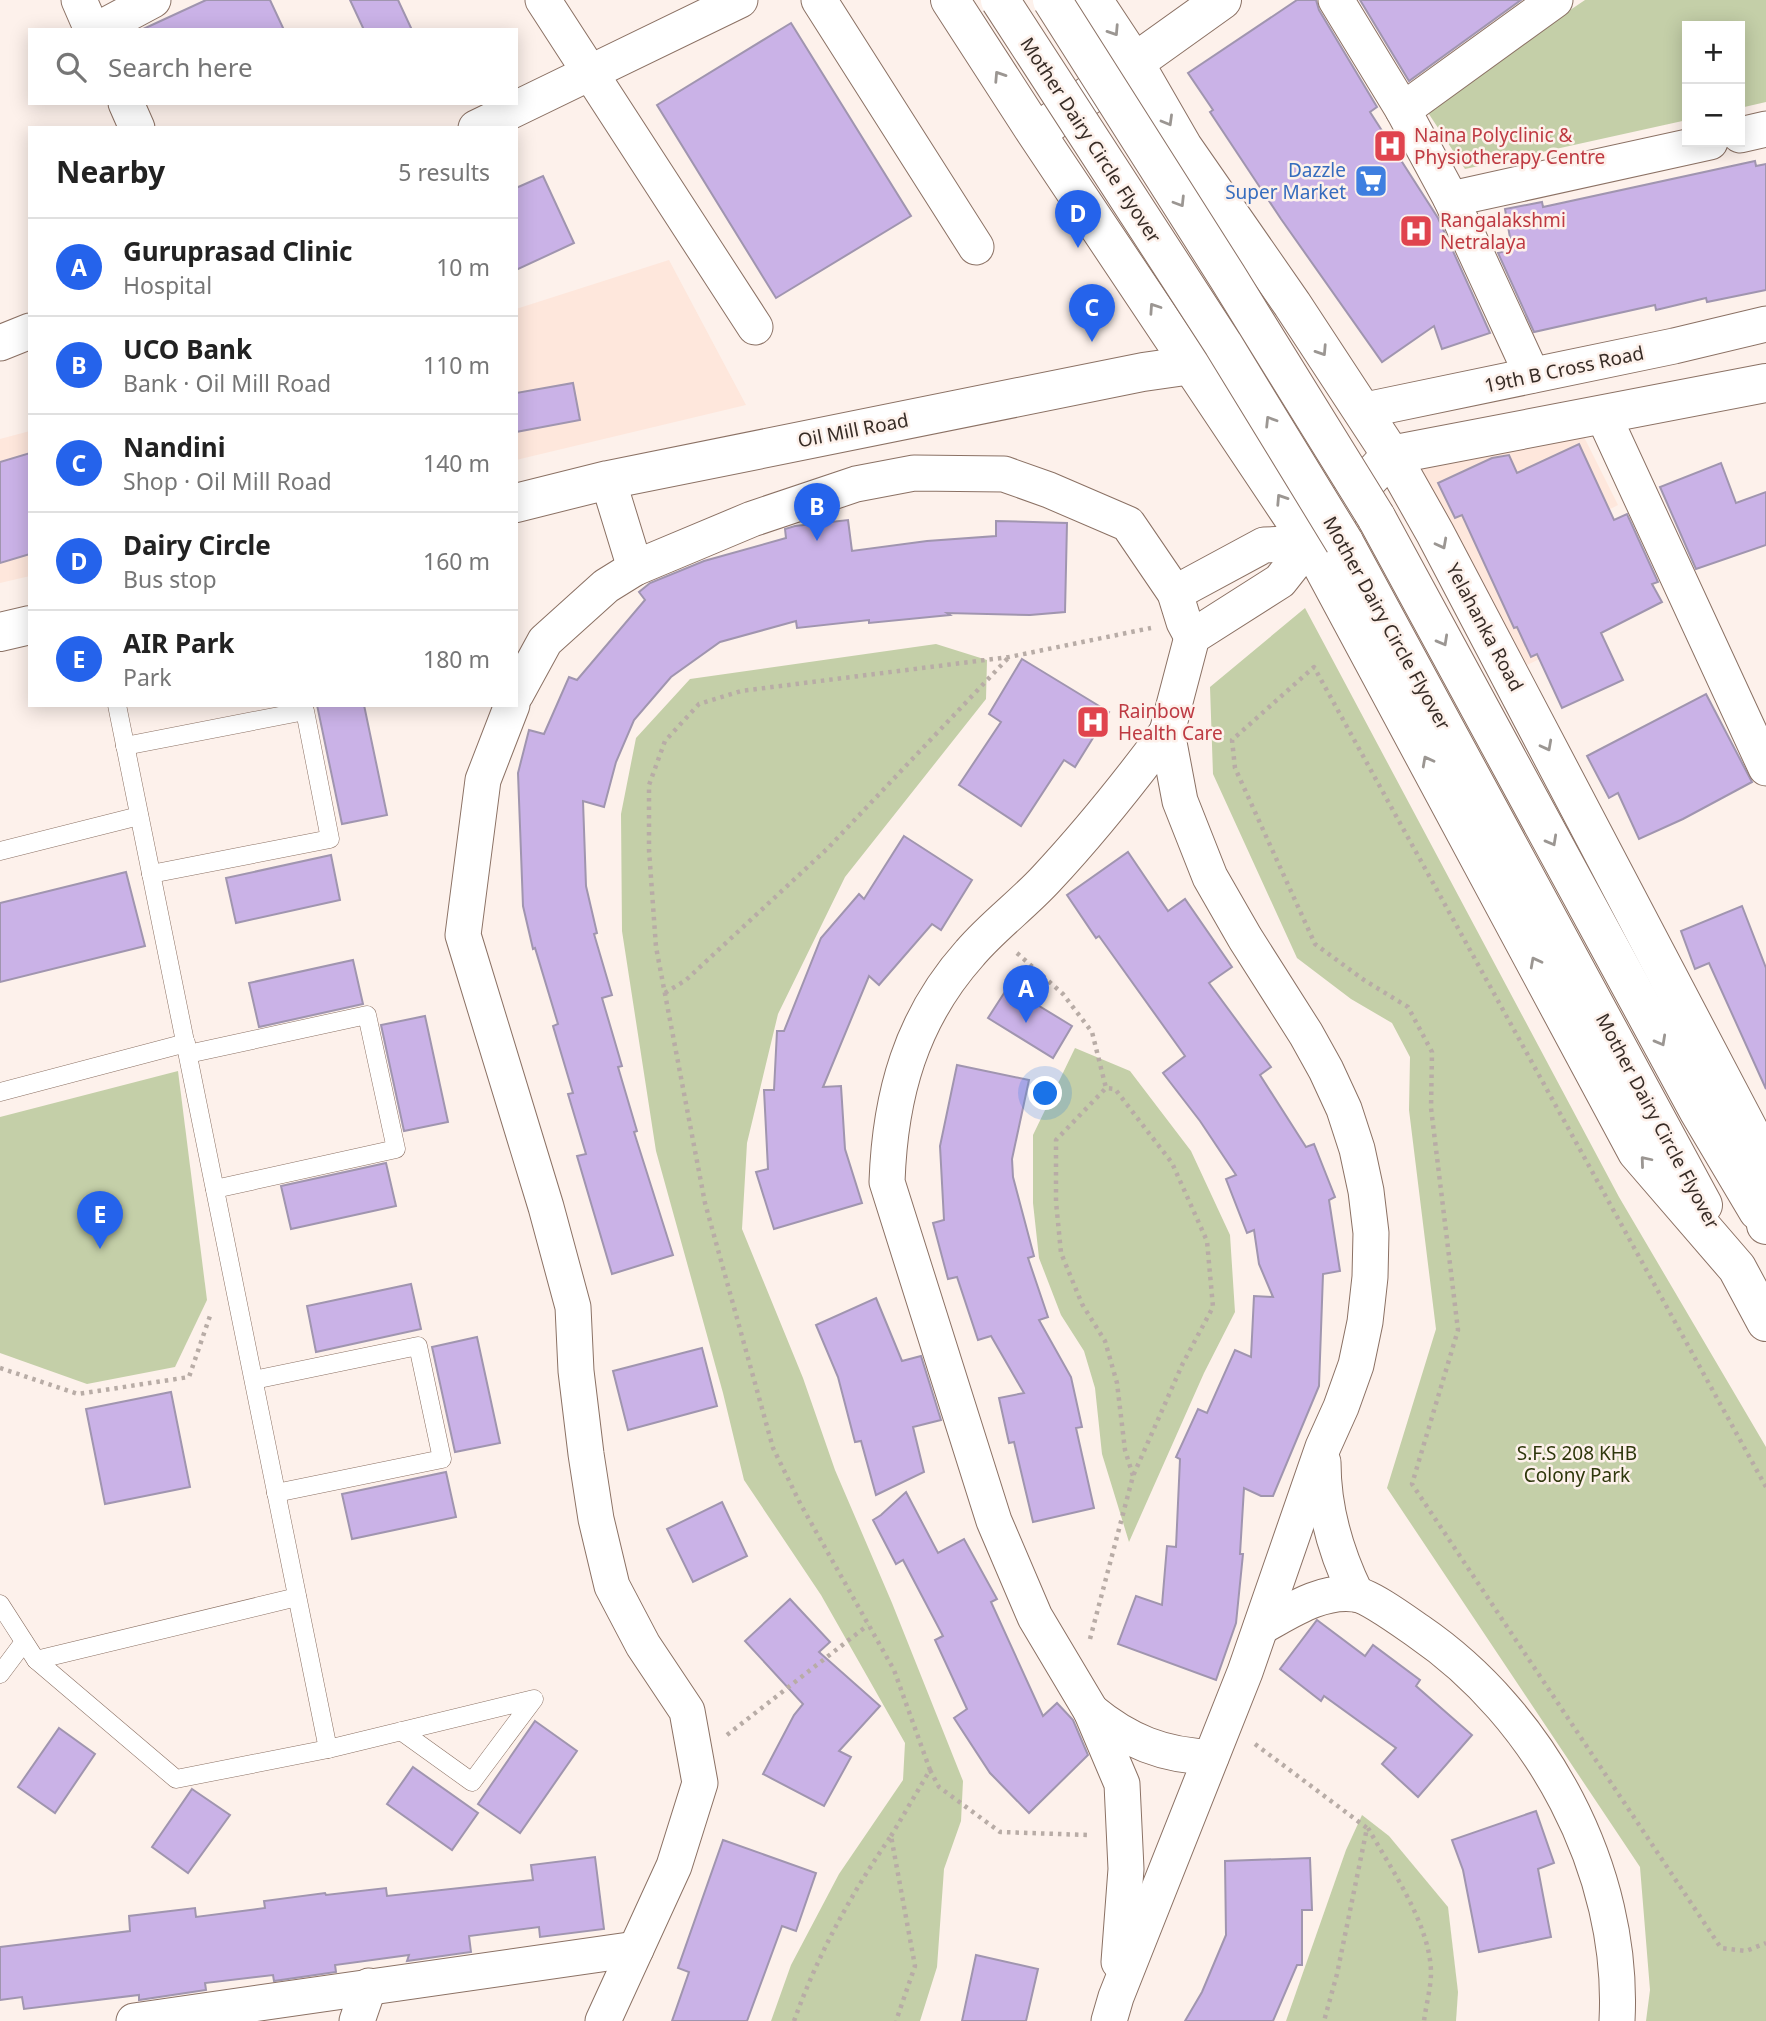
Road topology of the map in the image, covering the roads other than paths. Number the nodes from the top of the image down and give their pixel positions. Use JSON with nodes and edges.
{"nodes":[{"id":1,"x":79,"y":0,"type":"edge"},
{"id":2,"x":153,"y":0,"type":"edge"},
{"id":3,"x":543,"y":0,"type":"edge"},
{"id":4,"x":740,"y":0,"type":"edge"},
{"id":5,"x":819,"y":0,"type":"edge"},
{"id":6,"x":950,"y":0,"type":"edge"},
{"id":7,"x":1000,"y":0,"type":"edge"},
{"id":8,"x":1052,"y":0,"type":"edge"},
{"id":9,"x":1093,"y":0,"type":"edge"},
{"id":10,"x":1222,"y":0,"type":"edge"},
{"id":11,"x":1336,"y":0,"type":"edge"},
{"id":12,"x":1555,"y":0,"type":"edge"},
{"id":13,"x":94,"y":28,"type":"edge"},
{"id":14,"x":99,"y":28,"type":"edge"},
{"id":15,"x":1134,"y":62,"type":"junction"},
{"id":16,"x":590,"y":72,"type":"junction"},
{"id":17,"x":127,"y":105,"type":"edge"},
{"id":18,"x":1403,"y":110,"type":"junction"},
{"id":19,"x":136,"y":126,"type":"edge"},
{"id":20,"x":480,"y":126,"type":"edge"},
{"id":21,"x":1766,"y":130,"type":"edge"},
{"id":22,"x":1036,"y":133,"type":"junction"},
{"id":23,"x":1745,"y":134,"type":"edge"},
{"id":24,"x":1687,"y":147,"type":"edge"},
{"id":25,"x":1451,"y":199,"type":"junction"},
{"id":26,"x":976,"y":247,"type":"dead end"},
{"id":27,"x":1292,"y":304,"type":"junction"},
{"id":28,"x":1766,"y":324,"type":"edge"},
{"id":29,"x":755,"y":327,"type":"dead end"},
{"id":30,"x":28,"y":332,"type":"edge"},
{"id":31,"x":0,"y":344,"type":"edge"},
{"id":32,"x":1192,"y":365,"type":"junction"},
{"id":33,"x":1532,"y":375,"type":"junction"},
{"id":34,"x":1766,"y":383,"type":"edge"},
{"id":35,"x":1361,"y":411,"type":"junction"},
{"id":36,"x":1603,"y":415,"type":"junction"},
{"id":37,"x":1391,"y":455,"type":"junction"},
{"id":38,"x":608,"y":480,"type":"junction"},
{"id":39,"x":518,"y":502,"type":"edge"},
{"id":40,"x":1327,"y":542,"type":"junction"},
{"id":41,"x":635,"y":568,"type":"junction"},
{"id":42,"x":1184,"y":617,"type":"junction"},
{"id":43,"x":28,"y":625,"type":"edge"},
{"id":44,"x":0,"y":632,"type":"edge"},
{"id":45,"x":518,"y":690,"type":"edge"},
{"id":46,"x":117,"y":707,"type":"edge"},
{"id":47,"x":511,"y":707,"type":"edge"},
{"id":48,"x":1167,"y":732,"type":"junction"},
{"id":49,"x":125,"y":746,"type":"junction"},
{"id":50,"x":1766,"y":768,"type":"edge"},
{"id":51,"x":139,"y":817,"type":"junction"},
{"id":52,"x":0,"y":851,"type":"edge"},
{"id":53,"x":151,"y":874,"type":"junction"},
{"id":54,"x":187,"y":1048,"type":"junction"},
{"id":55,"x":0,"y":1092,"type":"edge"},
{"id":56,"x":1760,"y":1140,"type":"edge"},
{"id":57,"x":215,"y":1189,"type":"junction"},
{"id":58,"x":1765,"y":1223,"type":"edge"},
{"id":59,"x":1766,"y":1322,"type":"edge"},
{"id":60,"x":254,"y":1380,"type":"junction"},
{"id":61,"x":1323,"y":1447,"type":"junction"},
{"id":62,"x":276,"y":1493,"type":"junction"},
{"id":63,"x":1356,"y":1594,"type":"junction"},
{"id":64,"x":297,"y":1597,"type":"junction"},
{"id":65,"x":0,"y":1604,"type":"edge"},
{"id":66,"x":1261,"y":1627,"type":"junction"},
{"id":67,"x":24,"y":1642,"type":"junction"},
{"id":68,"x":36,"y":1660,"type":"junction"},
{"id":69,"x":0,"y":1674,"type":"edge"},
{"id":70,"x":1084,"y":1700,"type":"junction"},
{"id":71,"x":401,"y":1731,"type":"junction"},
{"id":72,"x":328,"y":1749,"type":"junction"},
{"id":73,"x":1211,"y":1757,"type":"junction"},
{"id":74,"x":636,"y":1949,"type":"junction"},
{"id":75,"x":369,"y":1986,"type":"junction"},
{"id":76,"x":1113,"y":2009,"type":"edge"},
{"id":77,"x":134,"y":2021,"type":"edge"},
{"id":78,"x":357,"y":2021,"type":"edge"},
{"id":79,"x":603,"y":2021,"type":"edge"},
{"id":80,"x":1617,"y":2021,"type":"edge"}],
"edges":[{"from":1,"to":13,"type":"street"},
{"from":2,"to":14,"type":"street"},
{"from":3,"to":16,"type":"street"},
{"from":4,"to":16,"type":"street"},
{"from":5,"to":26,"type":"street"},
{"from":22,"to":6,"type":"main road","one_way":true},
{"from":40,"to":7,"type":"main road","name":"Mother Dairy Circle Flyover","one_way":true,"bridge":true},
{"from":8,"to":58,"type":"main road","name":"Mother Dairy Circle Flyover","one_way":true,"bridge":true},
{"from":9,"to":15,"type":"main road","name":"Yelahanka Road","one_way":true},
{"from":10,"to":15,"type":"main road"},
{"from":11,"to":18,"type":"street"},
{"from":12,"to":18,"type":"street"},
{"from":15,"to":22,"type":"main road"},
{"from":15,"to":27,"type":"main road","name":"Yelahanka Road","one_way":true},
{"from":16,"to":20,"type":"street"},
{"from":16,"to":29,"type":"street"},
{"from":17,"to":19,"type":"street"},
{"from":18,"to":25,"type":"street"},
{"from":21,"to":23,"type":"street"},
{"from":32,"to":22,"type":"main road","one_way":true},
{"from":24,"to":25,"type":"street"},
{"from":25,"to":33,"type":"street"},
{"from":27,"to":32,"type":"main road"},
{"from":27,"to":35,"type":"main road","name":"Yelahanka Road","one_way":true},
{"from":28,"to":33,"type":"street","name":"19th B Cross Road"},
{"from":30,"to":31,"type":"street"},
{"from":32,"to":38,"type":"main road","name":"Oil Mill Road"},
{"from":40,"to":32,"type":"main road","one_way":true},
{"from":33,"to":35,"type":"street","name":"19th B Cross Road"},
{"from":34,"to":36,"type":"main road"},
{"from":35,"to":37,"type":"main road","name":"Yelahanka Road"},
{"from":36,"to":37,"type":"main road"},
{"from":36,"to":50,"type":"street"},
{"from":37,"to":40,"type":"main road"},
{"from":37,"to":56,"type":"main road","name":"Yelahanka Road","one_way":true},
{"from":38,"to":39,"type":"main road","name":"Oil Mill Road"},
{"from":38,"to":41,"type":"street"},
{"from":40,"to":42,"type":"street"},
{"from":40,"to":42,"type":"street"},
{"from":59,"to":40,"type":"main road","name":"Mother Dairy Circle Flyover","one_way":true},
{"from":41,"to":42,"type":"street"},
{"from":41,"to":45,"type":"street"},
{"from":42,"to":48,"type":"street"},
{"from":43,"to":44,"type":"main road"},
{"from":46,"to":49,"type":"lane"},
{"from":47,"to":74,"type":"street"},
{"from":48,"to":61,"type":"street"},
{"from":48,"to":70,"type":"street"},
{"from":49,"to":51,"type":"lane"},
{"from":49,"to":53,"type":"lane"},
{"from":51,"to":52,"type":"lane"},
{"from":51,"to":53,"type":"lane"},
{"from":53,"to":54,"type":"lane"},
{"from":54,"to":55,"type":"lane"},
{"from":54,"to":57,"type":"lane"},
{"from":54,"to":57,"type":"lane"},
{"from":56,"to":58,"type":"main road","name":"Yelahanka Road"},
{"from":57,"to":60,"type":"lane"},
{"from":60,"to":62,"type":"lane"},
{"from":60,"to":62,"type":"lane"},
{"from":61,"to":63,"type":"street"},
{"from":61,"to":66,"type":"street"},
{"from":62,"to":64,"type":"lane"},
{"from":63,"to":66,"type":"street"},
{"from":63,"to":80,"type":"street"},
{"from":64,"to":68,"type":"lane"},
{"from":64,"to":72,"type":"lane"},
{"from":65,"to":67,"type":"lane"},
{"from":66,"to":73,"type":"street"},
{"from":67,"to":68,"type":"lane"},
{"from":67,"to":69,"type":"lane"},
{"from":68,"to":72,"type":"lane"},
{"from":70,"to":73,"type":"street"},
{"from":70,"to":76,"type":"street"},
{"from":71,"to":71,"type":"lane"},
{"from":71,"to":72,"type":"lane"},
{"from":73,"to":76,"type":"street"},
{"from":74,"to":75,"type":"street"},
{"from":74,"to":79,"type":"street"},
{"from":75,"to":77,"type":"street"},
{"from":75,"to":78,"type":"street"}]}
